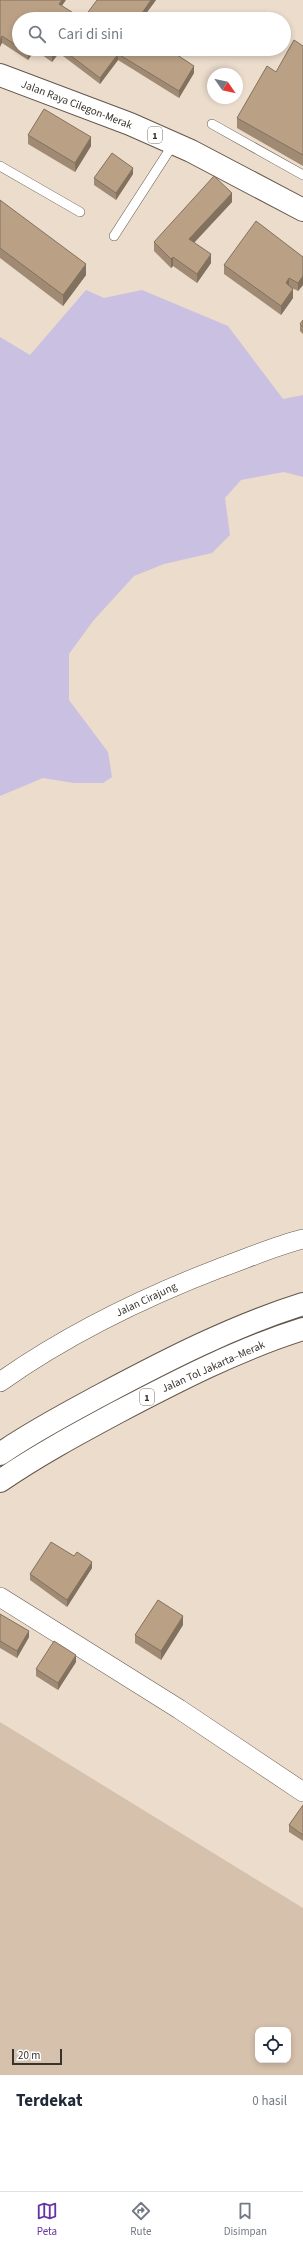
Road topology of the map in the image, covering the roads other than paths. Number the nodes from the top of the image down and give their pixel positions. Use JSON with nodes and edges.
{"nodes":[{"id":1,"x":0,"y":75,"type":"edge"},
{"id":2,"x":212,"y":124,"type":"dead end"},
{"id":3,"x":174,"y":143,"type":"junction"},
{"id":4,"x":0,"y":166,"type":"edge"},
{"id":5,"x":303,"y":175,"type":"edge"},
{"id":6,"x":303,"y":210,"type":"edge"},
{"id":7,"x":80,"y":212,"type":"dead end"},
{"id":8,"x":114,"y":236,"type":"dead end"},
{"id":9,"x":303,"y":1239,"type":"edge"},
{"id":10,"x":303,"y":1304,"type":"edge"},
{"id":11,"x":303,"y":1329,"type":"edge"},
{"id":12,"x":0,"y":1382,"type":"edge"},
{"id":13,"x":0,"y":1454,"type":"edge"},
{"id":14,"x":0,"y":1481,"type":"edge"},
{"id":15,"x":0,"y":1597,"type":"edge"},
{"id":16,"x":303,"y":1792,"type":"edge"}],
"edges":[{"from":1,"to":3,"type":"highway","name":"Jalan Raya Cilegon-Merak","number":"1"},
{"from":2,"to":5,"type":"lane"},
{"from":3,"to":6,"type":"highway","name":"Jalan Raya Cilegon-Merak","number":"1"},
{"from":3,"to":8,"type":"lane"},
{"from":4,"to":7,"type":"lane"},
{"from":9,"to":12,"type":"street","name":"Jalan Cirajung"},
{"from":10,"to":13,"type":"highway","number":"1"},
{"from":11,"to":14,"type":"highway","name":"Jalan Tol Jakarta–Merak","number":"1"},
{"from":15,"to":16,"type":"street"}]}
